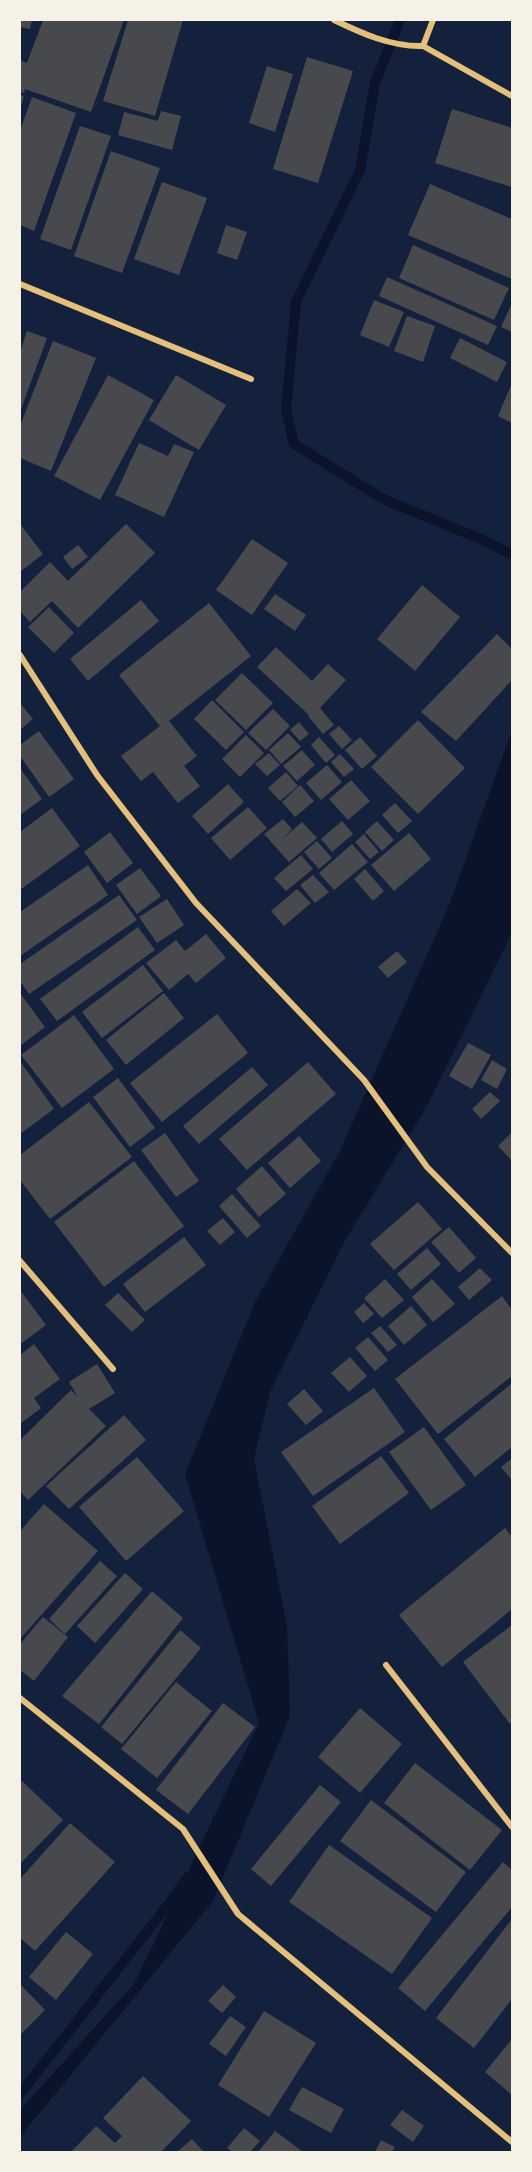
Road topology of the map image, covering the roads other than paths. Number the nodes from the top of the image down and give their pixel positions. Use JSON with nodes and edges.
{"nodes":[{"id":1,"x":334,"y":20,"type":"edge"},
{"id":2,"x":433,"y":20,"type":"edge"},
{"id":3,"x":423,"y":46,"type":"junction"},
{"id":4,"x":513,"y":96,"type":"edge"},
{"id":5,"x":20,"y":284,"type":"edge"},
{"id":6,"x":251,"y":379,"type":"dead end"},
{"id":7,"x":20,"y":655,"type":"edge"},
{"id":8,"x":513,"y":1253,"type":"edge"},
{"id":9,"x":20,"y":1261,"type":"edge"},
{"id":10,"x":113,"y":1369,"type":"dead end"},
{"id":11,"x":386,"y":1665,"type":"dead end"},
{"id":12,"x":20,"y":1698,"type":"edge"},
{"id":13,"x":513,"y":1827,"type":"edge"},
{"id":14,"x":513,"y":2142,"type":"edge"}],
"edges":[{"from":1,"to":3,"type":"street"},
{"from":2,"to":3,"type":"street"},
{"from":3,"to":4,"type":"street"},
{"from":5,"to":6,"type":"street"},
{"from":7,"to":8,"type":"street"},
{"from":9,"to":10,"type":"street"},
{"from":11,"to":13,"type":"street"},
{"from":12,"to":14,"type":"street"}]}
